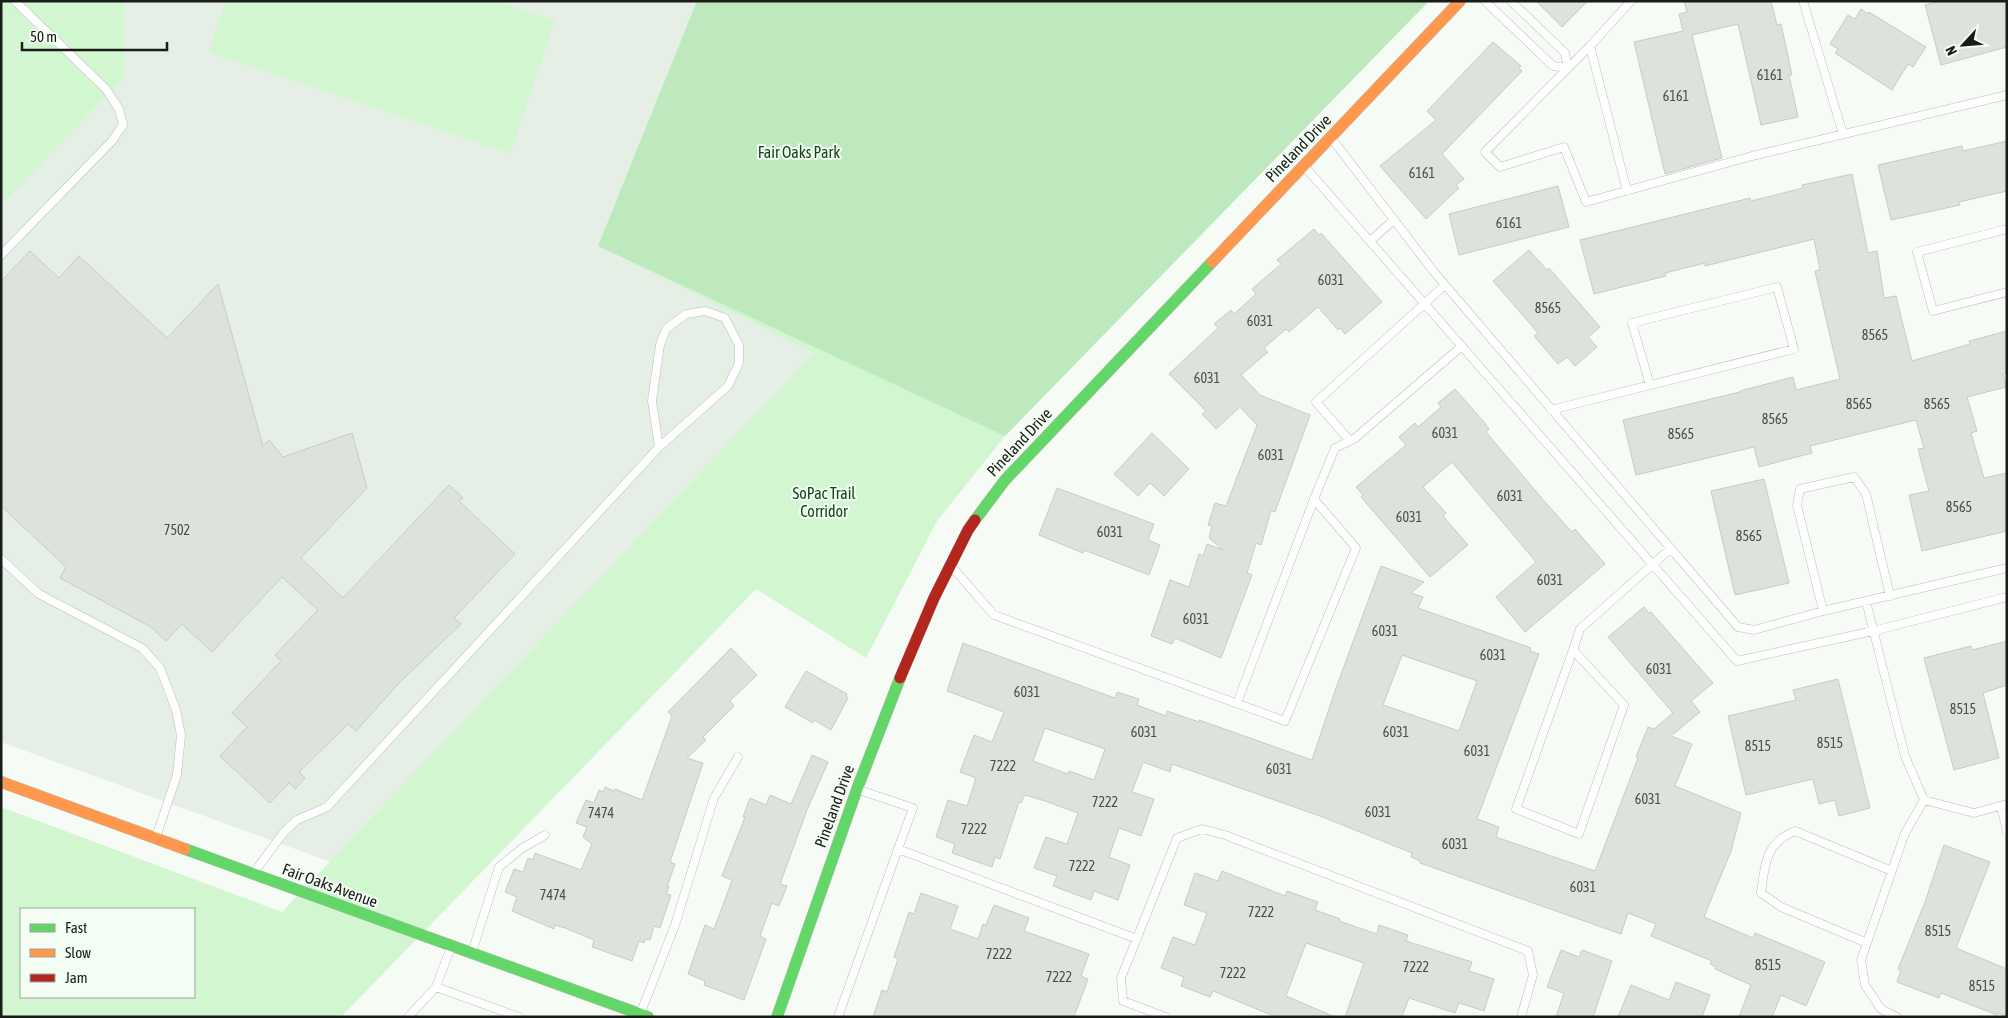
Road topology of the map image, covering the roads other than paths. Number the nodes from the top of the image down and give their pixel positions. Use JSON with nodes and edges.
{"nodes":[{"id":1,"x":14,"y":1,"type":"edge"},
{"id":2,"x":1460,"y":1,"type":"edge"},
{"id":3,"x":1485,"y":1,"type":"edge"},
{"id":4,"x":1511,"y":1,"type":"edge"},
{"id":5,"x":1631,"y":1,"type":"edge"},
{"id":6,"x":1803,"y":1,"type":"edge"},
{"id":7,"x":1590,"y":46,"type":"junction"},
{"id":8,"x":1568,"y":68,"type":"junction"},
{"id":9,"x":2007,"y":95,"type":"edge"},
{"id":10,"x":1843,"y":134,"type":"junction"},
{"id":11,"x":1331,"y":137,"type":"junction"},
{"id":12,"x":1303,"y":165,"type":"junction"},
{"id":13,"x":1627,"y":190,"type":"junction"},
{"id":14,"x":1394,"y":220,"type":"junction"},
{"id":15,"x":2007,"y":229,"type":"edge"},
{"id":16,"x":1370,"y":241,"type":"junction"},
{"id":17,"x":1,"y":255,"type":"edge"},
{"id":18,"x":1445,"y":285,"type":"junction"},
{"id":19,"x":2007,"y":292,"type":"edge"},
{"id":20,"x":1425,"y":304,"type":"junction"},
{"id":21,"x":1462,"y":346,"type":"junction"},
{"id":22,"x":1650,"y":385,"type":"junction"},
{"id":23,"x":1551,"y":410,"type":"junction"},
{"id":24,"x":1350,"y":441,"type":"junction"},
{"id":25,"x":660,"y":447,"type":"junction"},
{"id":26,"x":1314,"y":499,"type":"junction"},
{"id":27,"x":1670,"y":548,"type":"junction"},
{"id":28,"x":1,"y":559,"type":"edge"},
{"id":29,"x":1652,"y":564,"type":"junction"},
{"id":30,"x":950,"y":565,"type":"junction"},
{"id":31,"x":2007,"y":568,"type":"edge"},
{"id":32,"x":1890,"y":596,"type":"junction"},
{"id":33,"x":2007,"y":598,"type":"edge"},
{"id":34,"x":1866,"y":601,"type":"junction"},
{"id":35,"x":1823,"y":611,"type":"junction"},
{"id":36,"x":1873,"y":631,"type":"junction"},
{"id":37,"x":1573,"y":650,"type":"junction"},
{"id":38,"x":1237,"y":704,"type":"junction"},
{"id":39,"x":738,"y":757,"type":"dead end"},
{"id":40,"x":3,"y":785,"type":"edge"},
{"id":41,"x":857,"y":789,"type":"junction"},
{"id":42,"x":1924,"y":800,"type":"junction"},
{"id":43,"x":2004,"y":805,"type":"edge"},
{"id":44,"x":2007,"y":832,"type":"edge"},
{"id":45,"x":545,"y":835,"type":"dead end"},
{"id":46,"x":155,"y":840,"type":"junction"},
{"id":47,"x":898,"y":849,"type":"junction"},
{"id":48,"x":1892,"y":871,"type":"junction"},
{"id":49,"x":252,"y":874,"type":"junction"},
{"id":50,"x":1137,"y":939,"type":"junction"},
{"id":51,"x":1867,"y":942,"type":"junction"},
{"id":52,"x":451,"y":947,"type":"junction"},
{"id":53,"x":472,"y":954,"type":"junction"},
{"id":54,"x":436,"y":987,"type":"junction"},
{"id":55,"x":644,"y":1016,"type":"edge"},
{"id":56,"x":408,"y":1017,"type":"edge"},
{"id":57,"x":519,"y":1017,"type":"edge"},
{"id":58,"x":777,"y":1017,"type":"edge"},
{"id":59,"x":838,"y":1017,"type":"edge"},
{"id":60,"x":1166,"y":1017,"type":"edge"},
{"id":61,"x":1521,"y":1017,"type":"edge"},
{"id":62,"x":1896,"y":1017,"type":"edge"}],
"edges":[{"from":1,"to":17,"type":"lane"},
{"from":2,"to":11,"type":"street","name":"Pineland Drive"},
{"from":3,"to":8,"type":"lane"},
{"from":4,"to":8,"type":"lane"},
{"from":5,"to":7,"type":"lane"},
{"from":6,"to":10,"type":"lane"},
{"from":7,"to":8,"type":"lane"},
{"from":7,"to":13,"type":"lane"},
{"from":8,"to":13,"type":"lane"},
{"from":9,"to":10,"type":"lane"},
{"from":10,"to":13,"type":"lane"},
{"from":11,"to":12,"type":"street","name":"Pineland Drive"},
{"from":11,"to":14,"type":"lane"},
{"from":12,"to":16,"type":"lane"},
{"from":12,"to":30,"type":"street","name":"Pineland Drive"},
{"from":14,"to":16,"type":"lane"},
{"from":14,"to":18,"type":"lane"},
{"from":15,"to":19,"type":"lane"},
{"from":16,"to":20,"type":"lane"},
{"from":18,"to":20,"type":"lane"},
{"from":18,"to":23,"type":"lane"},
{"from":20,"to":21,"type":"lane"},
{"from":20,"to":24,"type":"lane"},
{"from":21,"to":24,"type":"lane"},
{"from":21,"to":29,"type":"lane"},
{"from":22,"to":22,"type":"lane"},
{"from":22,"to":23,"type":"lane"},
{"from":23,"to":27,"type":"lane"},
{"from":24,"to":26,"type":"lane"},
{"from":25,"to":25,"type":"lane"},
{"from":25,"to":49,"type":"lane"},
{"from":26,"to":38,"type":"lane"},
{"from":26,"to":38,"type":"lane"},
{"from":27,"to":29,"type":"lane"},
{"from":27,"to":35,"type":"lane"},
{"from":28,"to":46,"type":"lane"},
{"from":29,"to":36,"type":"lane"},
{"from":29,"to":37,"type":"lane"},
{"from":30,"to":38,"type":"lane"},
{"from":30,"to":41,"type":"street","name":"Pineland Drive"},
{"from":31,"to":32,"type":"lane"},
{"from":32,"to":34,"type":"lane"},
{"from":32,"to":35,"type":"lane"},
{"from":33,"to":36,"type":"lane"},
{"from":34,"to":35,"type":"lane"},
{"from":34,"to":36,"type":"lane"},
{"from":36,"to":42,"type":"lane"},
{"from":37,"to":37,"type":"lane"},
{"from":39,"to":55,"type":"lane"},
{"from":40,"to":46,"type":"street","name":"Fair Oaks Avenue"},
{"from":41,"to":47,"type":"lane"},
{"from":41,"to":58,"type":"street","name":"Pineland Drive"},
{"from":42,"to":43,"type":"lane"},
{"from":42,"to":48,"type":"lane"},
{"from":43,"to":44,"type":"lane"},
{"from":45,"to":53,"type":"lane"},
{"from":46,"to":49,"type":"street","name":"Fair Oaks Avenue"},
{"from":47,"to":50,"type":"lane"},
{"from":47,"to":59,"type":"lane"},
{"from":48,"to":51,"type":"lane"},
{"from":48,"to":51,"type":"lane"},
{"from":49,"to":52,"type":"street","name":"Fair Oaks Avenue"},
{"from":50,"to":60,"type":"lane"},
{"from":50,"to":61,"type":"lane"},
{"from":51,"to":62,"type":"lane"},
{"from":52,"to":53,"type":"street","name":"Fair Oaks Avenue"},
{"from":52,"to":54,"type":"lane"},
{"from":53,"to":55,"type":"street","name":"Fair Oaks Avenue"},
{"from":54,"to":56,"type":"lane"},
{"from":54,"to":57,"type":"lane"}]}
